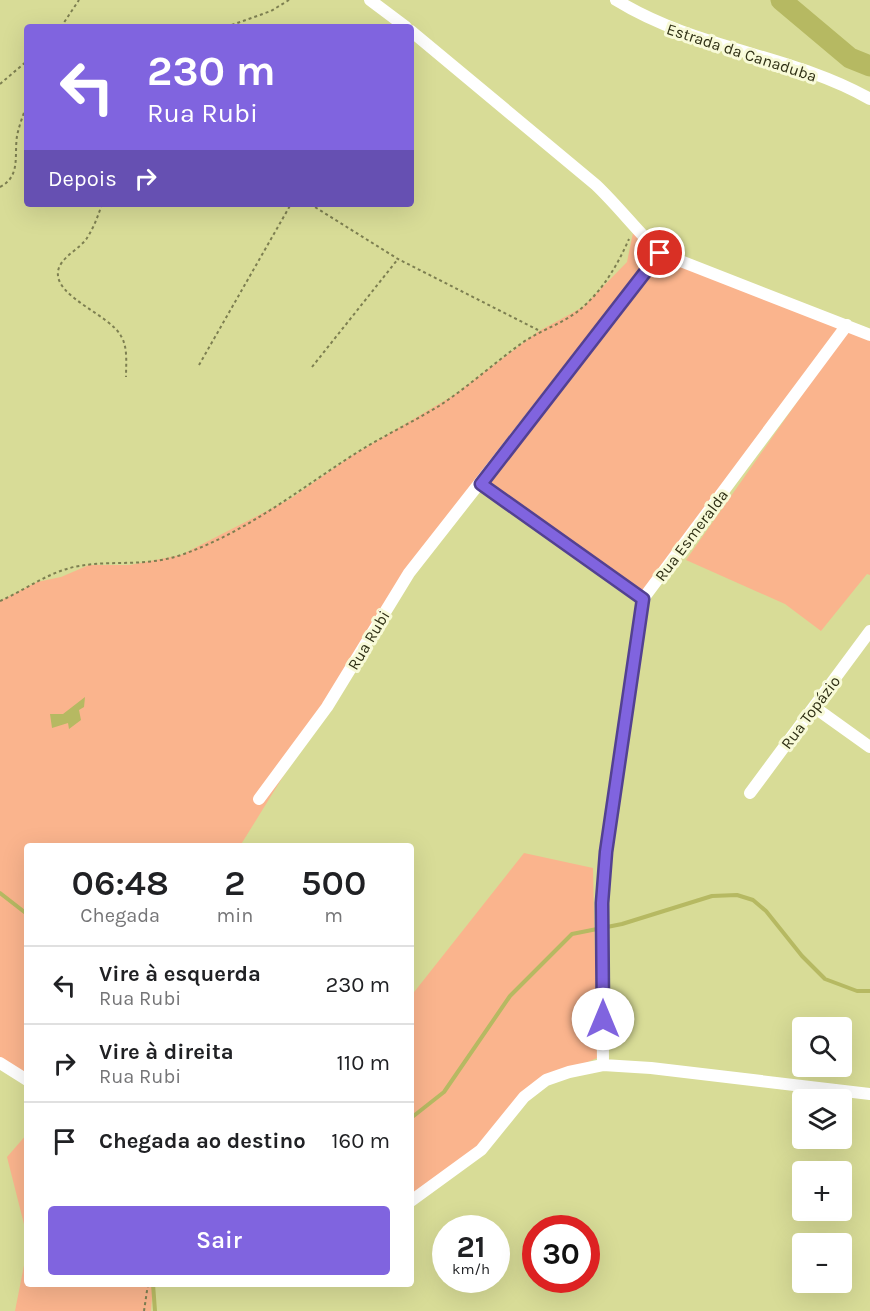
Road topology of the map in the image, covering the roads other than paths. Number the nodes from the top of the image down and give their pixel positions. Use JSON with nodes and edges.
{"nodes":[{"id":1,"x":370,"y":0,"type":"edge"},
{"id":2,"x":616,"y":0,"type":"edge"},
{"id":3,"x":402,"y":24,"type":"edge"},
{"id":4,"x":414,"y":33,"type":"edge"},
{"id":5,"x":870,"y":99,"type":"edge"},
{"id":6,"x":660,"y":253,"type":"junction"},
{"id":7,"x":847,"y":326,"type":"junction"},
{"id":8,"x":870,"y":335,"type":"edge"},
{"id":9,"x":481,"y":484,"type":"junction"},
{"id":10,"x":643,"y":599,"type":"junction"},
{"id":11,"x":870,"y":631,"type":"edge"},
{"id":12,"x":814,"y":707,"type":"junction"},
{"id":13,"x":870,"y":747,"type":"edge"},
{"id":14,"x":750,"y":793,"type":"dead end"},
{"id":15,"x":259,"y":799,"type":"dead end"},
{"id":16,"x":0,"y":1063,"type":"edge"},
{"id":17,"x":603,"y":1065,"type":"junction"},
{"id":18,"x":24,"y":1078,"type":"edge"},
{"id":19,"x":870,"y":1094,"type":"edge"},
{"id":20,"x":414,"y":1199,"type":"edge"}],
"edges":[{"from":1,"to":3,"type":"street"},
{"from":2,"to":5,"type":"street","name":"Estrada da Canaduba"},
{"from":4,"to":6,"type":"street"},
{"from":6,"to":7,"type":"street"},
{"from":6,"to":9,"type":"street","name":"Rua Rubi"},
{"from":7,"to":8,"type":"street"},
{"from":7,"to":10,"type":"street","name":"Rua Esmeralda"},
{"from":9,"to":10,"type":"street"},
{"from":9,"to":15,"type":"street","name":"Rua Rubi"},
{"from":10,"to":17,"type":"street","name":"Rua Esmeralda"},
{"from":11,"to":12,"type":"street","name":"Rua Topázio"},
{"from":12,"to":13,"type":"street"},
{"from":12,"to":14,"type":"street","name":"Rua Topázio"},
{"from":16,"to":18,"type":"street"},
{"from":17,"to":19,"type":"street"},
{"from":17,"to":20,"type":"street"}]}
